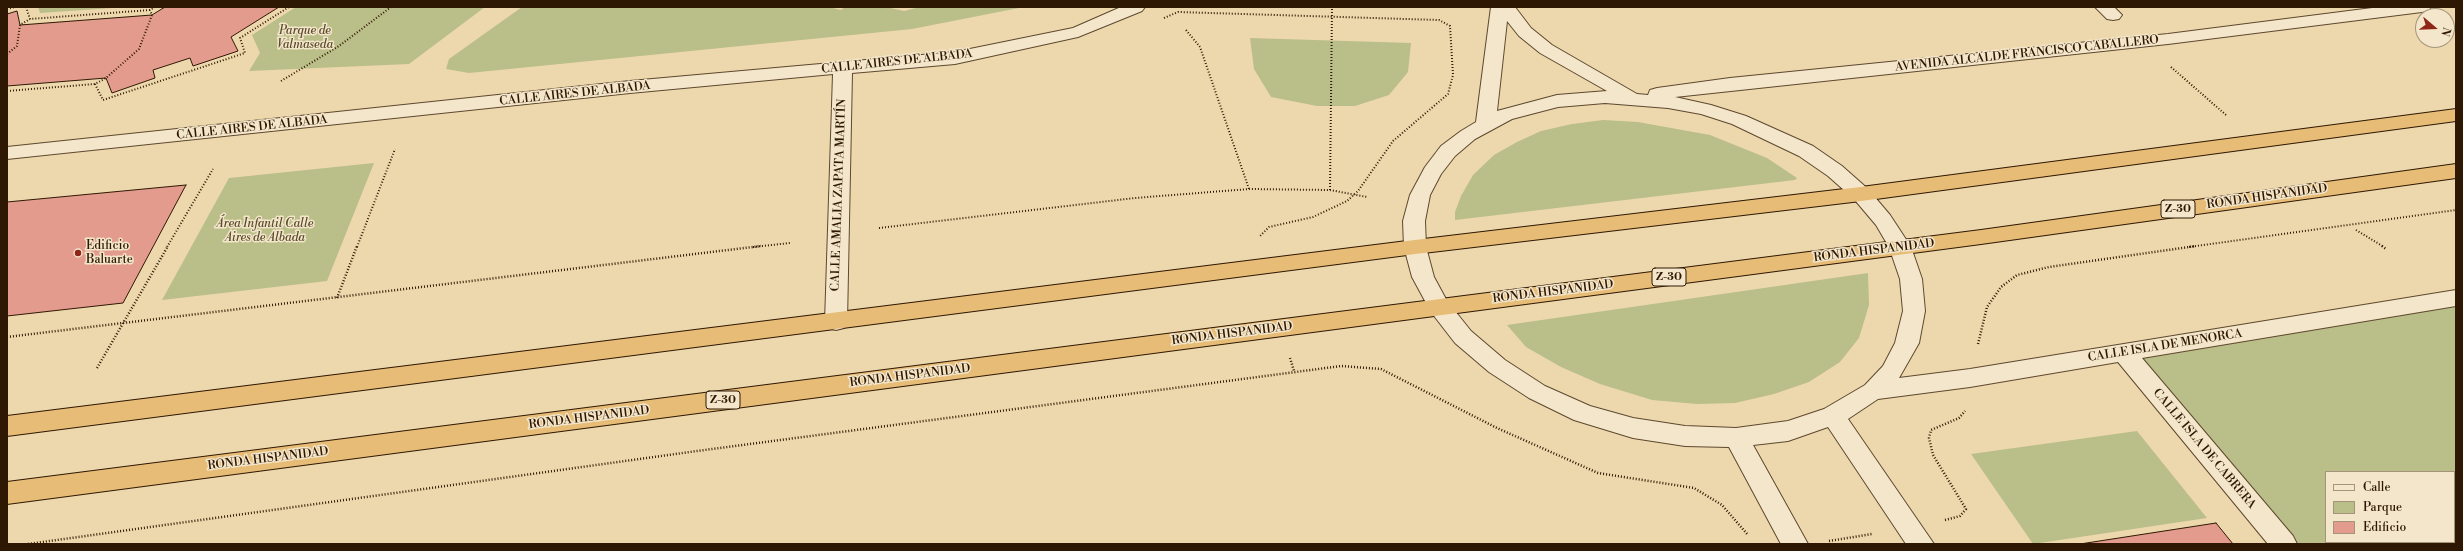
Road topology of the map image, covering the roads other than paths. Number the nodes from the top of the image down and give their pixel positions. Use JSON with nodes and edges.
{"nodes":[{"id":1,"x":1136,"y":7,"type":"edge"},
{"id":2,"x":1500,"y":7,"type":"edge"},
{"id":3,"x":1506,"y":7,"type":"edge"},
{"id":4,"x":2422,"y":7,"type":"edge"},
{"id":5,"x":843,"y":69,"type":"junction"},
{"id":6,"x":1632,"y":98,"type":"junction"},
{"id":7,"x":2456,"y":115,"type":"edge"},
{"id":8,"x":1486,"y":124,"type":"junction"},
{"id":9,"x":7,"y":153,"type":"edge"},
{"id":10,"x":2456,"y":171,"type":"edge"},
{"id":11,"x":1861,"y":194,"type":"junction"},
{"id":12,"x":1415,"y":247,"type":"junction"},
{"id":13,"x":1900,"y":247,"type":"junction"},
{"id":14,"x":2456,"y":298,"type":"edge"},
{"id":15,"x":1439,"y":306,"type":"junction"},
{"id":16,"x":836,"y":322,"type":"junction"},
{"id":17,"x":2124,"y":353,"type":"junction"},
{"id":18,"x":1872,"y":391,"type":"junction"},
{"id":19,"x":1833,"y":416,"type":"junction"},
{"id":20,"x":7,"y":426,"type":"edge"},
{"id":21,"x":1736,"y":438,"type":"junction"},
{"id":22,"x":7,"y":493,"type":"edge"},
{"id":23,"x":1795,"y":544,"type":"edge"},
{"id":24,"x":1921,"y":544,"type":"edge"},
{"id":25,"x":2284,"y":544,"type":"edge"}],
"edges":[{"from":1,"to":5,"type":"street","name":"CALLE AIRES DE ALBADA"},
{"from":2,"to":8,"type":"street"},
{"from":3,"to":6,"type":"street"},
{"from":4,"to":6,"type":"street","name":"AVENIDA ALCALDE FRANCISCO CABALLERO"},
{"from":5,"to":9,"type":"street","name":"CALLE AIRES DE ALBADA"},
{"from":5,"to":16,"type":"street","name":"CALLE AMALIA ZAPATA MARTÍN"},
{"from":6,"to":8,"type":"street"},
{"from":6,"to":11,"type":"street"},
{"from":7,"to":11,"type":"highway"},
{"from":8,"to":12,"type":"street"},
{"from":10,"to":13,"type":"highway","name":"RONDA HISPANIDAD","number":"Z-30"},
{"from":11,"to":12,"type":"highway"},
{"from":11,"to":13,"type":"street"},
{"from":12,"to":15,"type":"street"},
{"from":12,"to":16,"type":"highway"},
{"from":13,"to":15,"type":"highway","name":"RONDA HISPANIDAD","number":"Z-30"},
{"from":13,"to":18,"type":"street"},
{"from":14,"to":17,"type":"street","name":"CALLE ISLA DE MENORCA"},
{"from":15,"to":21,"type":"street"},
{"from":15,"to":22,"type":"highway","name":"RONDA HISPANIDAD","number":"Z-30"},
{"from":16,"to":20,"type":"highway"},
{"from":17,"to":18,"type":"street","name":"CALLE ISLA DE MENORCA"},
{"from":17,"to":25,"type":"street","name":"CALLE ISLA DE CABRERA"},
{"from":18,"to":19,"type":"street"},
{"from":19,"to":21,"type":"street"},
{"from":19,"to":24,"type":"street"},
{"from":21,"to":23,"type":"street"}]}
